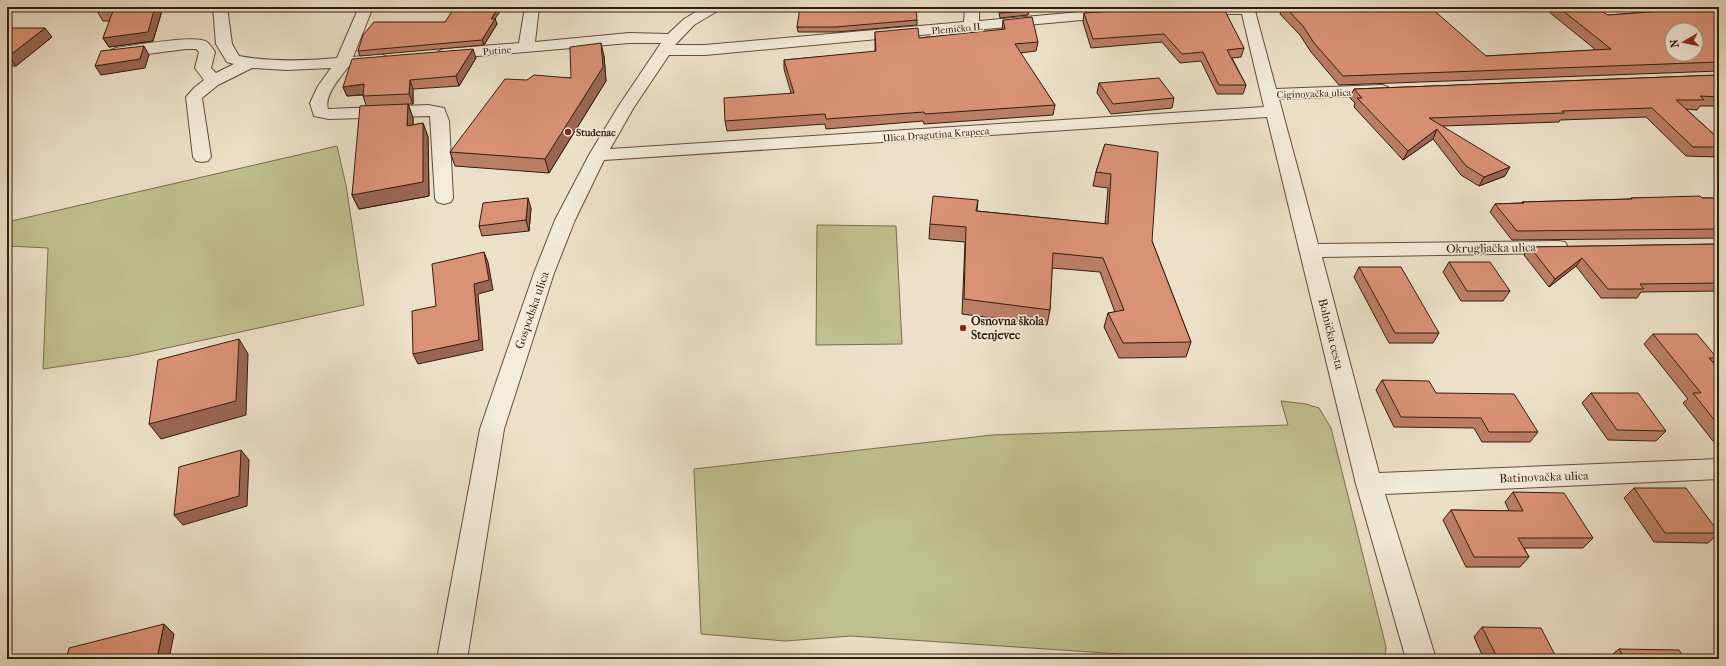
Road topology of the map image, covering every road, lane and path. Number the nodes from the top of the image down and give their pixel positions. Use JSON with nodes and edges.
{"nodes":[{"id":1,"x":220,"y":7,"type":"edge"},
{"id":2,"x":366,"y":7,"type":"edge"},
{"id":3,"x":532,"y":7,"type":"edge"},
{"id":4,"x":714,"y":7,"type":"edge"},
{"id":5,"x":972,"y":7,"type":"edge"},
{"id":6,"x":1701,"y":7,"type":"edge"},
{"id":7,"x":1248,"y":8,"type":"edge"},
{"id":8,"x":1185,"y":10,"type":"edge"},
{"id":9,"x":1132,"y":12,"type":"edge"},
{"id":10,"x":1585,"y":15,"type":"edge"},
{"id":11,"x":971,"y":27,"type":"junction"},
{"id":12,"x":669,"y":44,"type":"junction"},
{"id":13,"x":526,"y":48,"type":"junction"},
{"id":14,"x":108,"y":54,"type":"edge"},
{"id":15,"x":430,"y":55,"type":"edge"},
{"id":16,"x":391,"y":58,"type":"edge"},
{"id":17,"x":343,"y":62,"type":"junction"},
{"id":18,"x":249,"y":64,"type":"junction"},
{"id":19,"x":212,"y":80,"type":"junction"},
{"id":20,"x":1396,"y":89,"type":"edge"},
{"id":21,"x":1272,"y":103,"type":"junction"},
{"id":22,"x":598,"y":155,"type":"junction"},
{"id":23,"x":202,"y":157,"type":"dead end"},
{"id":24,"x":444,"y":198,"type":"dead end"},
{"id":25,"x":1572,"y":247,"type":"edge"},
{"id":26,"x":1310,"y":251,"type":"junction"},
{"id":27,"x":1719,"y":469,"type":"edge"},
{"id":28,"x":1369,"y":484,"type":"junction"},
{"id":29,"x":452,"y":659,"type":"edge"},
{"id":30,"x":1420,"y":659,"type":"edge"}],
"edges":[{"from":1,"to":18,"type":"street"},
{"from":2,"to":17,"type":"street"},
{"from":3,"to":13,"type":"street"},
{"from":4,"to":12,"type":"street","name":"Gospodska ulica"},
{"from":5,"to":11,"type":"street"},
{"from":6,"to":10,"type":"street"},
{"from":7,"to":8,"type":"street"},
{"from":7,"to":21,"type":"street","name":"Bolnička cesta"},
{"from":9,"to":11,"type":"street","name":"Plemičko II."},
{"from":11,"to":12,"type":"street","name":"Plemičko II."},
{"from":12,"to":13,"type":"street","name":"Putine"},
{"from":12,"to":22,"type":"street","name":"Gospodska ulica"},
{"from":13,"to":15,"type":"street","name":"Putine"},
{"from":14,"to":19,"type":"street"},
{"from":16,"to":17,"type":"street"},
{"from":17,"to":18,"type":"street"},
{"from":17,"to":24,"type":"street"},
{"from":18,"to":19,"type":"street"},
{"from":19,"to":23,"type":"street"},
{"from":20,"to":21,"type":"street","name":"Ciginovačka ulica"},
{"from":21,"to":22,"type":"street","name":"Ulica Dragutina Krapeca"},
{"from":21,"to":26,"type":"street","name":"Bolnička cesta"},
{"from":22,"to":29,"type":"street","name":"Gospodska ulica"},
{"from":25,"to":26,"type":"street","name":"Okrugljačka ulica"},
{"from":26,"to":28,"type":"street","name":"Bolnička cesta"},
{"from":27,"to":28,"type":"street","name":"Batinovačka ulica"},
{"from":28,"to":30,"type":"street","name":"Bolnička cesta"}]}
